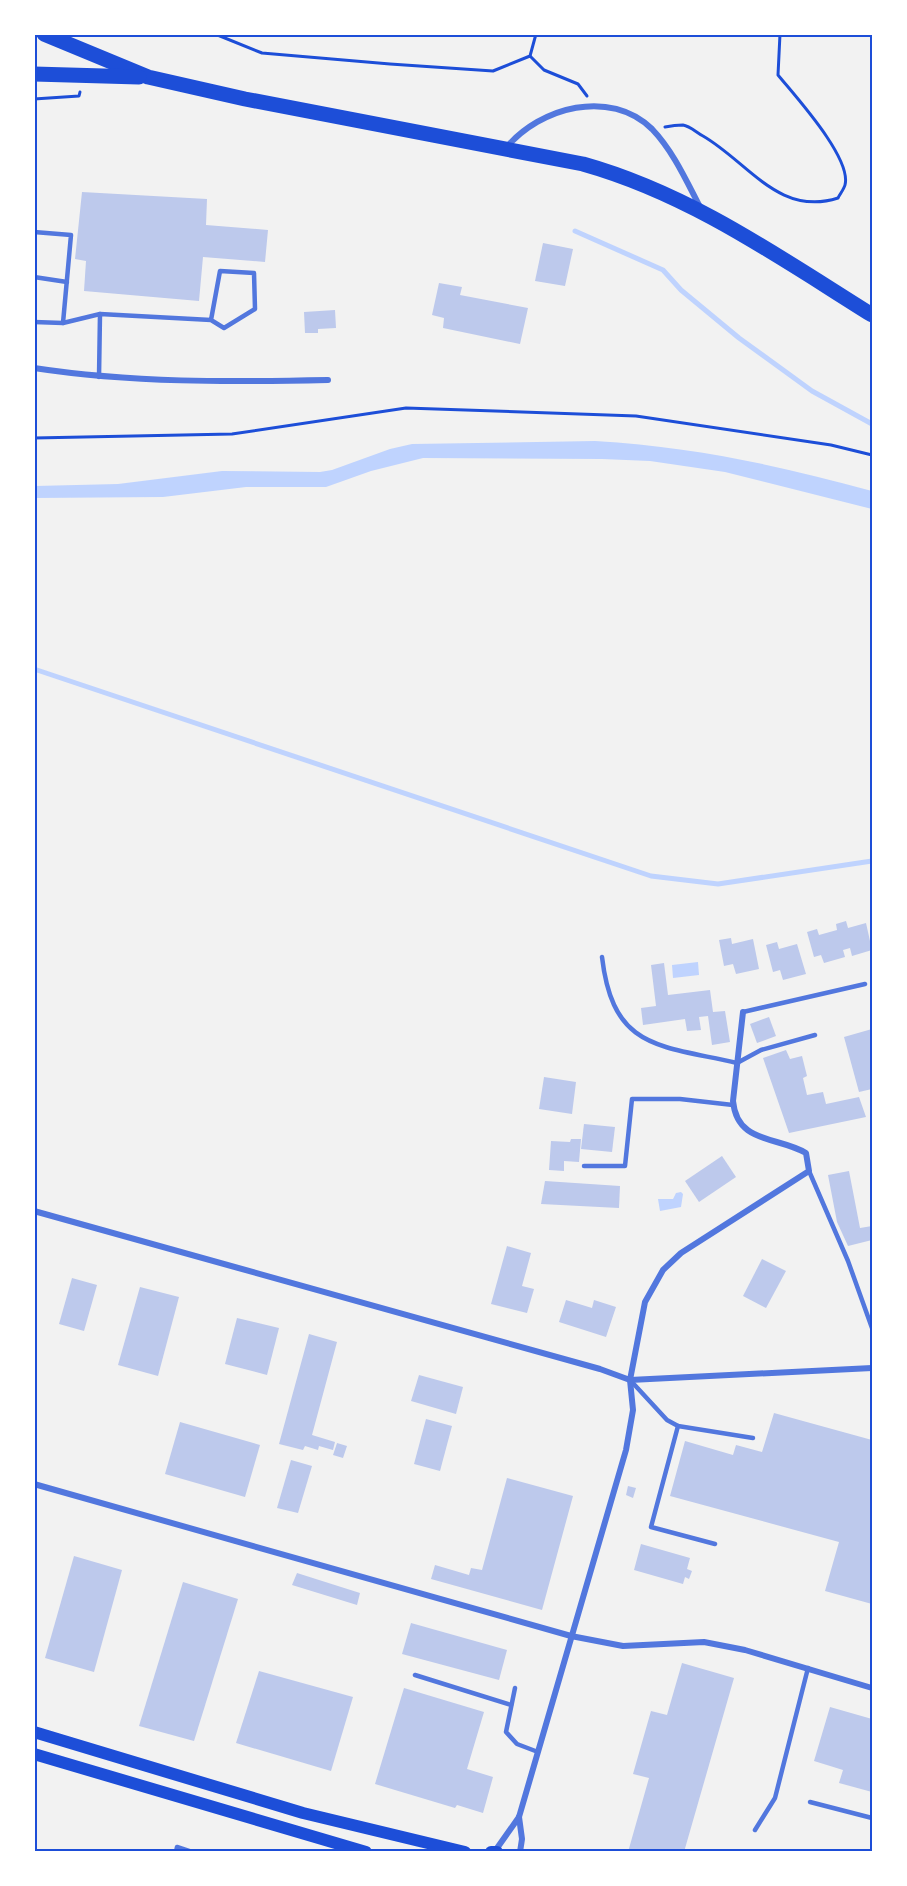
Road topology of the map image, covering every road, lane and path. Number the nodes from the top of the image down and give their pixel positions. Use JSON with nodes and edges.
{"nodes":[{"id":1,"x":44,"y":34,"type":"edge"},
{"id":2,"x":216,"y":34,"type":"edge"},
{"id":3,"x":536,"y":34,"type":"edge"},
{"id":4,"x":780,"y":34,"type":"edge"},
{"id":5,"x":530,"y":56,"type":"junction"},
{"id":6,"x":34,"y":74,"type":"edge"},
{"id":7,"x":148,"y":77,"type":"junction"},
{"id":8,"x":594,"y":104,"type":"junction"},
{"id":9,"x":651,"y":128,"type":"junction"},
{"id":10,"x":504,"y":150,"type":"junction"},
{"id":11,"x":701,"y":210,"type":"junction"},
{"id":12,"x":34,"y":232,"type":"edge"},
{"id":13,"x":34,"y":278,"type":"edge"},
{"id":14,"x":67,"y":282,"type":"junction"},
{"id":15,"x":100,"y":314,"type":"junction"},
{"id":16,"x":873,"y":315,"type":"edge"},
{"id":17,"x":210,"y":320,"type":"junction"},
{"id":18,"x":34,"y":321,"type":"edge"},
{"id":19,"x":63,"y":323,"type":"junction"},
{"id":20,"x":34,"y":368,"type":"edge"},
{"id":21,"x":99,"y":377,"type":"junction"},
{"id":22,"x":328,"y":380,"type":"dead end"},
{"id":23,"x":34,"y":438,"type":"edge"},
{"id":24,"x":873,"y":455,"type":"edge"},
{"id":25,"x":602,"y":957,"type":"dead end"},
{"id":26,"x":865,"y":984,"type":"dead end"},
{"id":27,"x":743,"y":1012,"type":"joint"},
{"id":28,"x":815,"y":1035,"type":"dead end"},
{"id":29,"x":738,"y":1063,"type":"junction"},
{"id":30,"x":733,"y":1105,"type":"junction"},
{"id":31,"x":584,"y":1166,"type":"dead end"},
{"id":32,"x":809,"y":1171,"type":"junction"},
{"id":33,"x":34,"y":1211,"type":"edge"},
{"id":34,"x":873,"y":1328,"type":"edge"},
{"id":35,"x":873,"y":1368,"type":"edge"},
{"id":36,"x":630,"y":1380,"type":"junction"},
{"id":37,"x":678,"y":1426,"type":"junction"},
{"id":38,"x":753,"y":1438,"type":"dead end"},
{"id":39,"x":34,"y":1485,"type":"edge"},
{"id":40,"x":715,"y":1544,"type":"dead end"},
{"id":41,"x":571,"y":1636,"type":"junction"},
{"id":42,"x":808,"y":1668,"type":"junction"},
{"id":43,"x":415,"y":1675,"type":"dead end"},
{"id":44,"x":515,"y":1688,"type":"dead end"},
{"id":45,"x":873,"y":1688,"type":"edge"},
{"id":46,"x":511,"y":1706,"type":"junction"},
{"id":47,"x":34,"y":1732,"type":"edge"},
{"id":48,"x":538,"y":1752,"type":"junction"},
{"id":49,"x":34,"y":1754,"type":"edge"},
{"id":50,"x":810,"y":1802,"type":"dead end"},
{"id":51,"x":519,"y":1817,"type":"junction"},
{"id":52,"x":873,"y":1818,"type":"edge"},
{"id":53,"x":755,"y":1830,"type":"dead end"},
{"id":54,"x":176,"y":1851,"type":"edge"},
{"id":55,"x":192,"y":1851,"type":"edge"},
{"id":56,"x":366,"y":1851,"type":"edge"},
{"id":57,"x":465,"y":1851,"type":"edge"},
{"id":58,"x":491,"y":1851,"type":"edge"},
{"id":59,"x":496,"y":1851,"type":"edge"},
{"id":60,"x":520,"y":1851,"type":"edge"}],
"edges":[{"from":1,"to":7,"type":"main road"},
{"from":2,"to":5,"type":"path"},
{"from":3,"to":5,"type":"path"},
{"from":4,"to":9,"type":"path"},
{"from":5,"to":8,"type":"path"},
{"from":6,"to":7,"type":"main road"},
{"from":7,"to":10,"type":"main road"},
{"from":8,"to":9,"type":"street"},
{"from":8,"to":10,"type":"street"},
{"from":9,"to":11,"type":"street"},
{"from":10,"to":11,"type":"main road"},
{"from":11,"to":16,"type":"main road"},
{"from":12,"to":14,"type":"lane"},
{"from":13,"to":14,"type":"lane"},
{"from":14,"to":19,"type":"lane"},
{"from":15,"to":17,"type":"lane"},
{"from":15,"to":19,"type":"lane"},
{"from":15,"to":21,"type":"lane"},
{"from":17,"to":17,"type":"lane"},
{"from":18,"to":19,"type":"lane"},
{"from":20,"to":21,"type":"street"},
{"from":21,"to":22,"type":"street"},
{"from":23,"to":24,"type":"path"},
{"from":25,"to":29,"type":"lane"},
{"from":26,"to":27,"type":"lane"},
{"from":27,"to":29,"type":"street"},
{"from":28,"to":29,"type":"lane"},
{"from":29,"to":30,"type":"street"},
{"from":30,"to":31,"type":"lane"},
{"from":30,"to":32,"type":"street"},
{"from":32,"to":34,"type":"lane"},
{"from":32,"to":36,"type":"street"},
{"from":33,"to":36,"type":"street"},
{"from":35,"to":36,"type":"street"},
{"from":36,"to":37,"type":"lane"},
{"from":36,"to":41,"type":"street"},
{"from":37,"to":38,"type":"lane"},
{"from":37,"to":40,"type":"lane"},
{"from":39,"to":41,"type":"street"},
{"from":41,"to":42,"type":"street"},
{"from":41,"to":48,"type":"street"},
{"from":42,"to":45,"type":"street"},
{"from":42,"to":53,"type":"lane"},
{"from":43,"to":46,"type":"lane"},
{"from":44,"to":46,"type":"lane"},
{"from":46,"to":48,"type":"lane"},
{"from":47,"to":57,"type":"main road"},
{"from":48,"to":51,"type":"street"},
{"from":49,"to":56,"type":"main road"},
{"from":50,"to":52,"type":"lane"},
{"from":51,"to":59,"type":"street"},
{"from":51,"to":60,"type":"street"},
{"from":54,"to":55,"type":"lane"},
{"from":58,"to":59,"type":"main road"}]}
